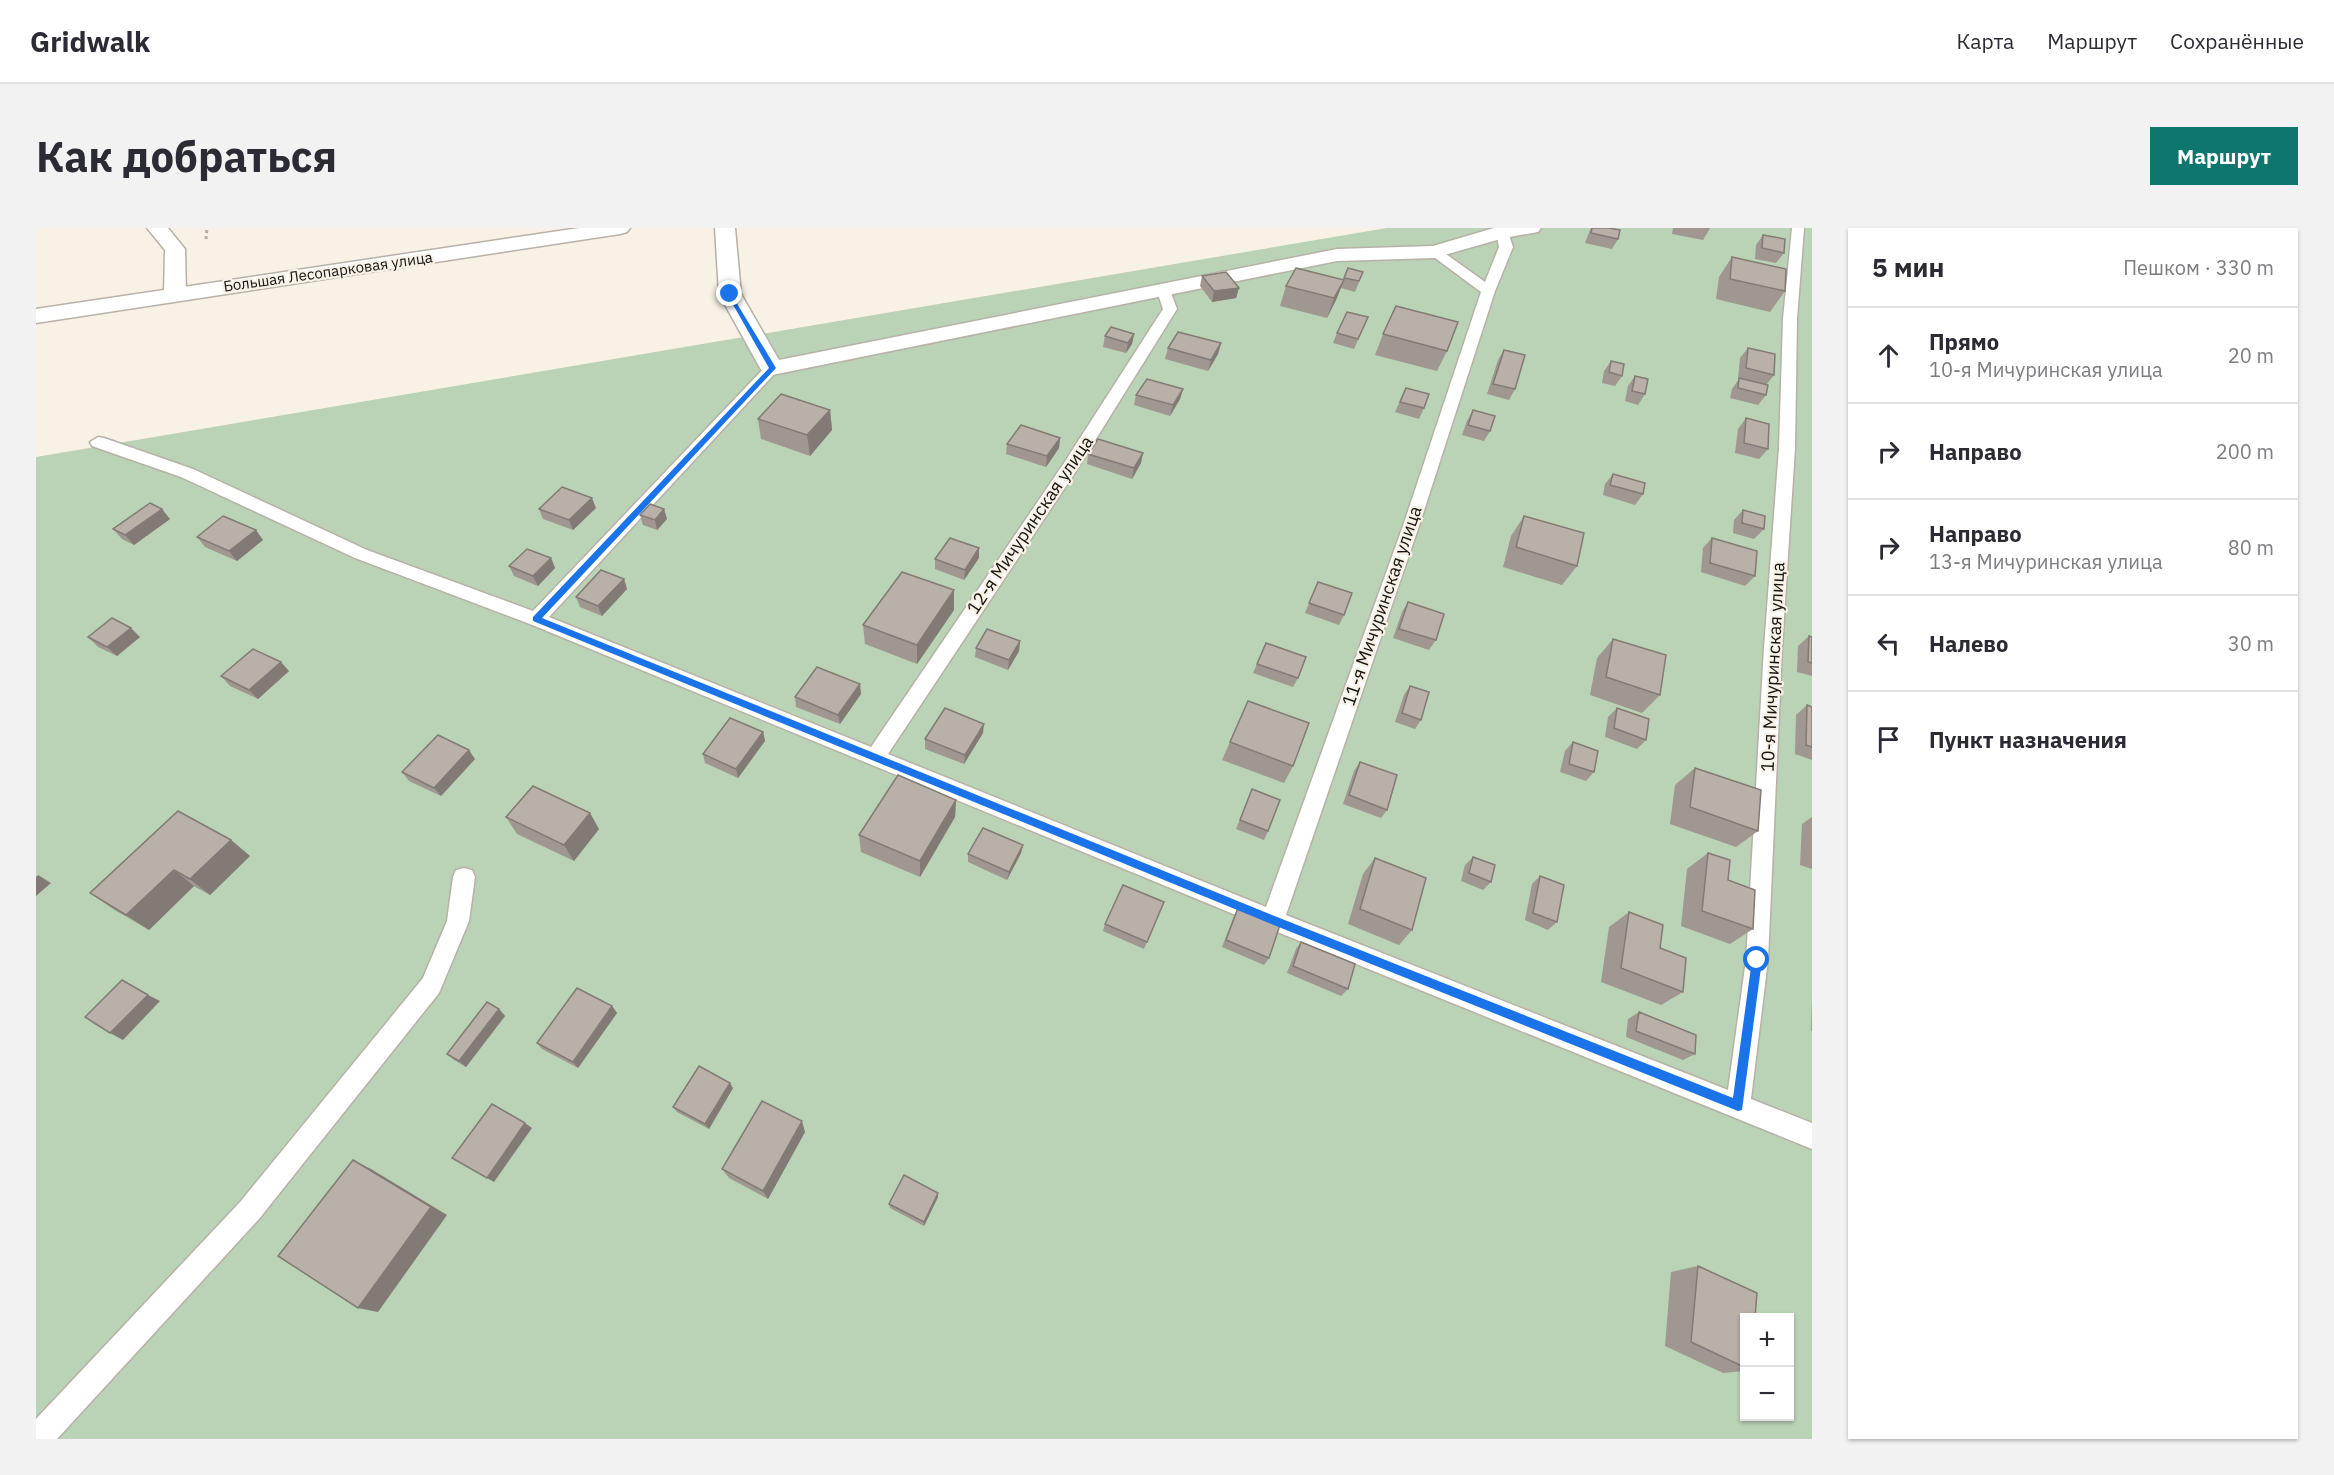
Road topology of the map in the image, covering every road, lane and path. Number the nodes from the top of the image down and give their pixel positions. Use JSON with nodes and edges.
{"nodes":[{"id":1,"x":157,"y":228,"type":"edge"},
{"id":2,"x":620,"y":228,"type":"edge"},
{"id":3,"x":725,"y":228,"type":"edge"},
{"id":4,"x":1531,"y":228,"type":"edge"},
{"id":5,"x":1798,"y":228,"type":"edge"},
{"id":6,"x":1502,"y":232,"type":"junction"},
{"id":7,"x":1434,"y":252,"type":"junction"},
{"id":8,"x":1163,"y":288,"type":"junction"},
{"id":9,"x":1488,"y":291,"type":"junction"},
{"id":10,"x":175,"y":294,"type":"junction"},
{"id":11,"x":36,"y":316,"type":"edge"},
{"id":12,"x":772,"y":368,"type":"junction"},
{"id":13,"x":98,"y":442,"type":"dead end"},
{"id":14,"x":536,"y":619,"type":"junction"},
{"id":15,"x":875,"y":758,"type":"junction"},
{"id":16,"x":464,"y":877,"type":"dead end"},
{"id":17,"x":1273,"y":920,"type":"junction"},
{"id":18,"x":1738,"y":1106,"type":"junction"},
{"id":19,"x":1812,"y":1136,"type":"edge"},
{"id":20,"x":37,"y":1439,"type":"edge"}],
"edges":[{"from":1,"to":10,"type":"street"},
{"from":2,"to":10,"type":"street","name":"Большая Лесопарковая улица"},
{"from":3,"to":12,"type":"street"},
{"from":4,"to":6,"type":"street"},
{"from":5,"to":18,"type":"lane","name":"10-я Мичуринская улица"},
{"from":6,"to":7,"type":"street"},
{"from":6,"to":9,"type":"lane","name":"11-я Мичуринская улица"},
{"from":7,"to":8,"type":"street"},
{"from":7,"to":9,"type":"lane"},
{"from":8,"to":12,"type":"street"},
{"from":8,"to":15,"type":"lane","name":"12-я Мичуринская улица"},
{"from":9,"to":17,"type":"lane","name":"11-я Мичуринская улица"},
{"from":10,"to":11,"type":"street","name":"Большая Лесопарковая улица"},
{"from":12,"to":14,"type":"lane"},
{"from":13,"to":14,"type":"lane"},
{"from":14,"to":15,"type":"lane"},
{"from":15,"to":17,"type":"lane"},
{"from":16,"to":20,"type":"lane"},
{"from":17,"to":18,"type":"lane"},
{"from":18,"to":19,"type":"lane"}]}
